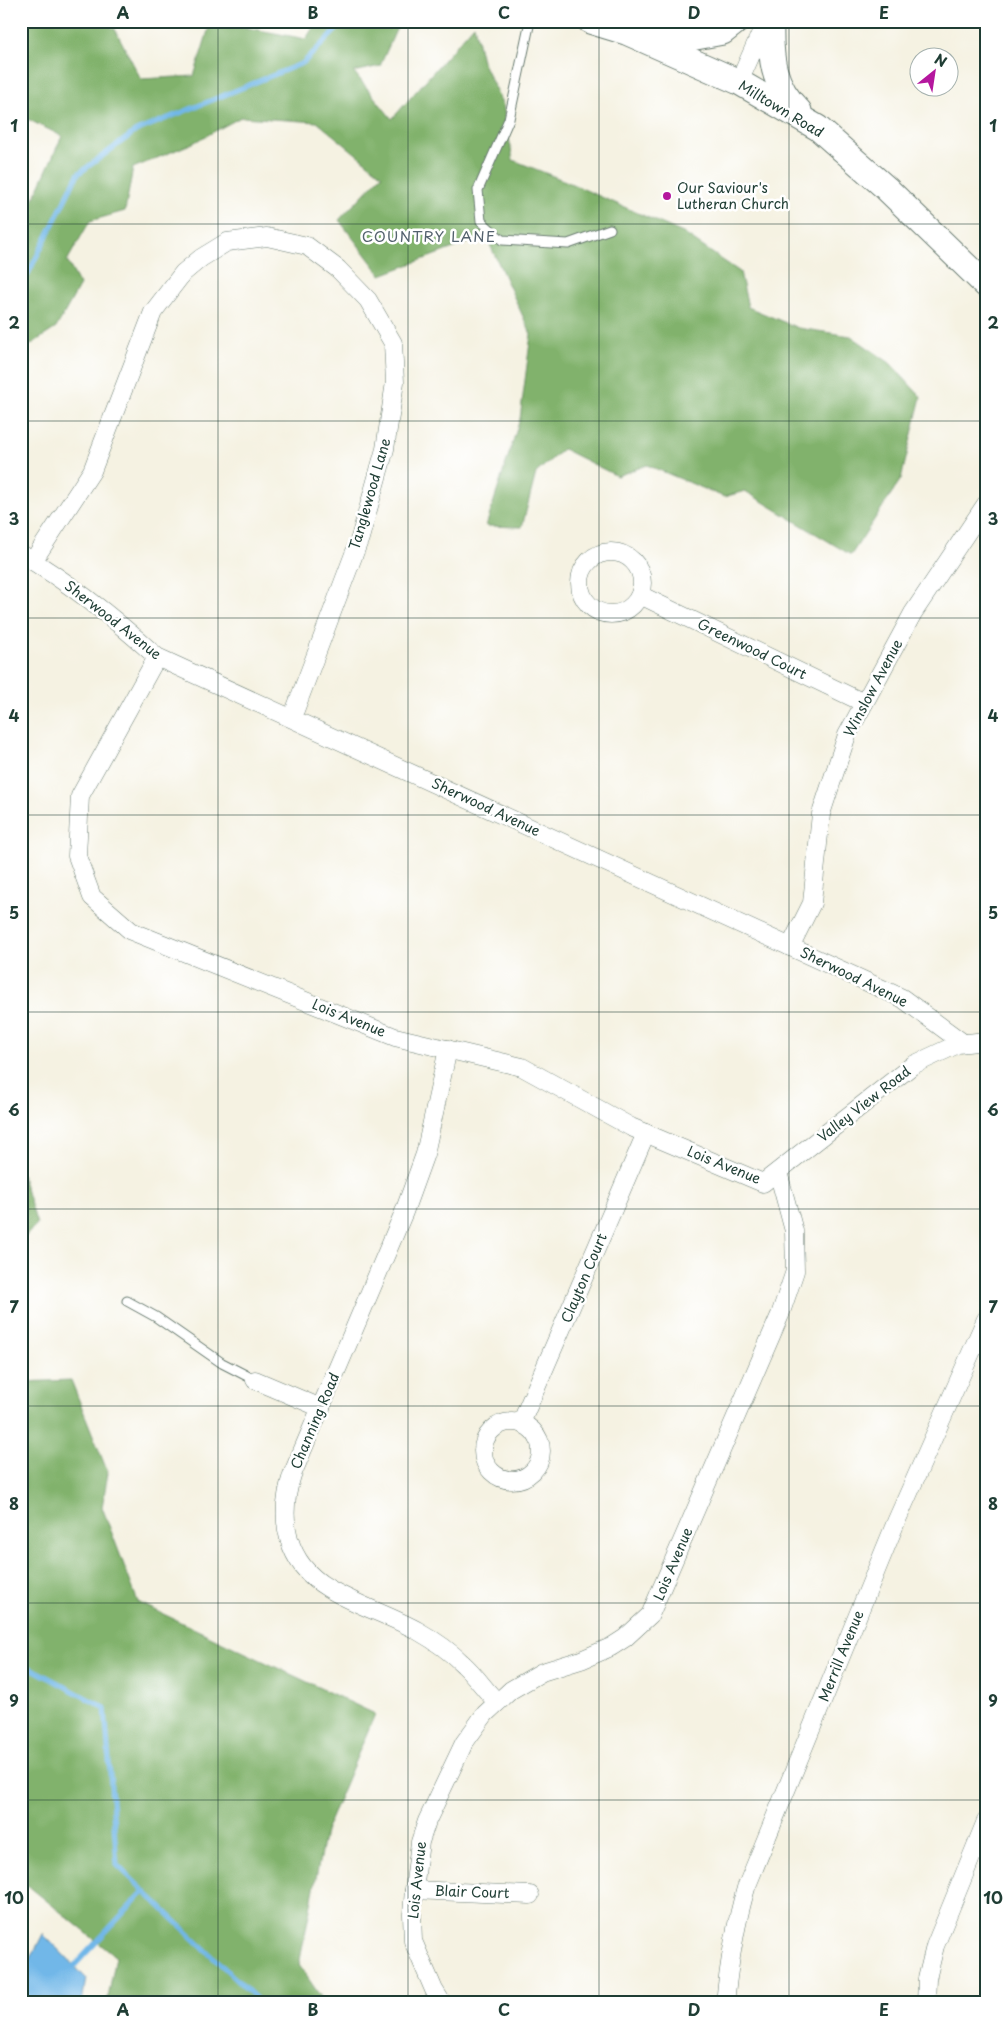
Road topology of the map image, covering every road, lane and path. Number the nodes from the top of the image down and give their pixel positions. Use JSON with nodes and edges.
{"nodes":[{"id":1,"x":530,"y":21,"type":"edge"},
{"id":2,"x":590,"y":21,"type":"edge"},
{"id":3,"x":737,"y":21,"type":"edge"},
{"id":4,"x":766,"y":21,"type":"edge"},
{"id":5,"x":771,"y":21,"type":"edge"},
{"id":6,"x":626,"y":32,"type":"junction"},
{"id":7,"x":738,"y":82,"type":"junction"},
{"id":8,"x":818,"y":128,"type":"junction"},
{"id":9,"x":610,"y":229,"type":"dead end"},
{"id":10,"x":986,"y":285,"type":"edge"},
{"id":11,"x":986,"y":504,"type":"edge"},
{"id":12,"x":27,"y":558,"type":"edge"},
{"id":13,"x":640,"y":595,"type":"dead end"},
{"id":14,"x":157,"y":657,"type":"junction"},
{"id":15,"x":864,"y":703,"type":"junction"},
{"id":16,"x":292,"y":718,"type":"junction"},
{"id":17,"x":790,"y":947,"type":"junction"},
{"id":18,"x":986,"y":1041,"type":"edge"},
{"id":19,"x":963,"y":1043,"type":"junction"},
{"id":20,"x":448,"y":1049,"type":"junction"},
{"id":21,"x":646,"y":1133,"type":"junction"},
{"id":22,"x":778,"y":1172,"type":"junction"},
{"id":23,"x":127,"y":1301,"type":"dead end"},
{"id":24,"x":986,"y":1318,"type":"edge"},
{"id":25,"x":255,"y":1380,"type":"joint"},
{"id":26,"x":321,"y":1408,"type":"junction"},
{"id":27,"x":521,"y":1423,"type":"dead end"},
{"id":28,"x":497,"y":1702,"type":"junction"},
{"id":29,"x":986,"y":1821,"type":"edge"},
{"id":30,"x":414,"y":1890,"type":"junction"},
{"id":31,"x":530,"y":1895,"type":"dead end"},
{"id":32,"x":442,"y":2003,"type":"edge"},
{"id":33,"x":725,"y":2003,"type":"edge"},
{"id":34,"x":926,"y":2003,"type":"edge"}],
"edges":[{"from":1,"to":9,"type":"lane"},
{"from":2,"to":6,"type":"street","name":"Milltown Road"},
{"from":3,"to":6,"type":"street"},
{"from":4,"to":7,"type":"street"},
{"from":5,"to":8,"type":"street"},
{"from":6,"to":7,"type":"street","name":"Milltown Road"},
{"from":7,"to":8,"type":"street","name":"Milltown Road"},
{"from":8,"to":10,"type":"street","name":"Milltown Road"},
{"from":11,"to":15,"type":"street","name":"Winslow Avenue"},
{"from":12,"to":14,"type":"street","name":"Sherwood Avenue"},
{"from":12,"to":16,"type":"street","name":"Tanglewood Lane"},
{"from":13,"to":15,"type":"street","name":"Greenwood Court"},
{"from":14,"to":16,"type":"street","name":"Sherwood Avenue"},
{"from":14,"to":20,"type":"street","name":"Lois Avenue"},
{"from":15,"to":17,"type":"street","name":"Winslow Avenue"},
{"from":16,"to":17,"type":"street","name":"Sherwood Avenue"},
{"from":17,"to":19,"type":"street","name":"Sherwood Avenue"},
{"from":18,"to":19,"type":"street","name":"Valley View Road"},
{"from":19,"to":22,"type":"street","name":"Valley View Road"},
{"from":20,"to":21,"type":"street","name":"Lois Avenue"},
{"from":20,"to":26,"type":"street","name":"Channing Road"},
{"from":21,"to":22,"type":"street","name":"Lois Avenue"},
{"from":21,"to":27,"type":"street","name":"Clayton Court"},
{"from":22,"to":28,"type":"street","name":"Lois Avenue"},
{"from":23,"to":25,"type":"lane"},
{"from":24,"to":33,"type":"street","name":"Merrill Avenue"},
{"from":25,"to":26,"type":"street"},
{"from":26,"to":28,"type":"street","name":"Channing Road"},
{"from":28,"to":30,"type":"street","name":"Lois Avenue"},
{"from":29,"to":34,"type":"street"},
{"from":30,"to":31,"type":"street","name":"Blair Court"},
{"from":30,"to":32,"type":"street","name":"Lois Avenue"}]}
